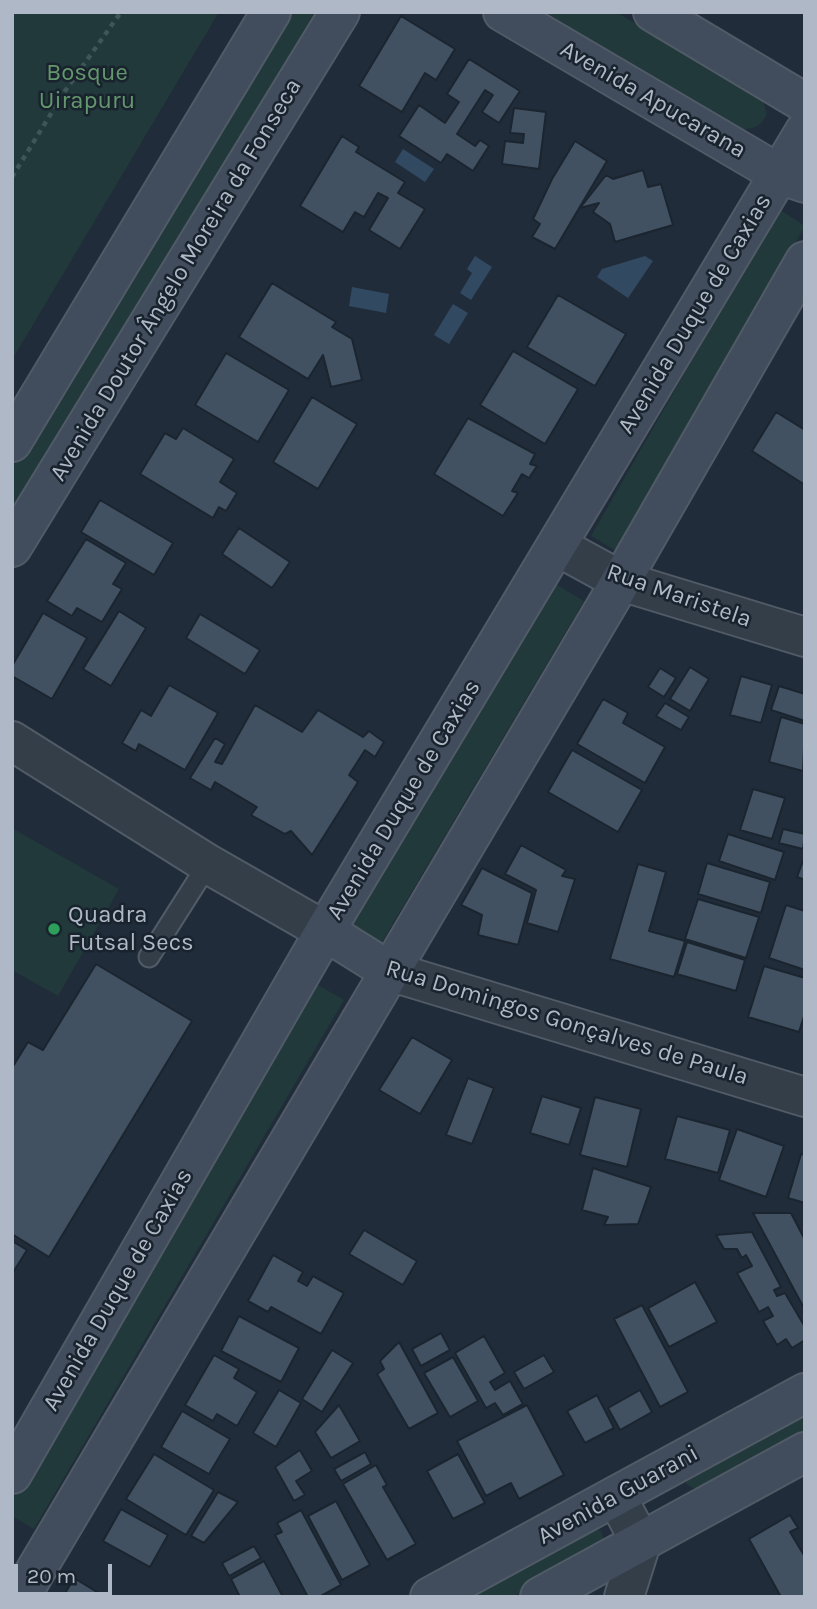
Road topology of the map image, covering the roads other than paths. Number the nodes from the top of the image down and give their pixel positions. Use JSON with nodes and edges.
{"nodes":[{"id":1,"x":271,"y":12,"type":"edge"},
{"id":2,"x":340,"y":12,"type":"edge"},
{"id":3,"x":503,"y":12,"type":"edge"},
{"id":4,"x":653,"y":12,"type":"edge"},
{"id":5,"x":805,"y":103,"type":"edge"},
{"id":6,"x":805,"y":131,"type":"edge"},
{"id":7,"x":792,"y":179,"type":"edge"},
{"id":8,"x":805,"y":261,"type":"edge"},
{"id":9,"x":12,"y":442,"type":"edge"},
{"id":10,"x":557,"y":546,"type":"junction"},
{"id":11,"x":12,"y":547,"type":"edge"},
{"id":12,"x":621,"y":581,"type":"junction"},
{"id":13,"x":805,"y":637,"type":"edge"},
{"id":14,"x":12,"y":740,"type":"edge"},
{"id":15,"x":208,"y":864,"type":"junction"},
{"id":16,"x":325,"y":931,"type":"junction"},
{"id":17,"x":149,"y":957,"type":"dead end"},
{"id":18,"x":389,"y":971,"type":"junction"},
{"id":19,"x":805,"y":1097,"type":"edge"},
{"id":20,"x":805,"y":1393,"type":"edge"},
{"id":21,"x":805,"y":1451,"type":"edge"},
{"id":22,"x":12,"y":1474,"type":"edge"},
{"id":23,"x":617,"y":1496,"type":"junction"},
{"id":24,"x":641,"y":1543,"type":"junction"},
{"id":25,"x":23,"y":1575,"type":"edge"},
{"id":26,"x":430,"y":1597,"type":"edge"},
{"id":27,"x":540,"y":1597,"type":"edge"},
{"id":28,"x":624,"y":1597,"type":"edge"}],
"edges":[{"from":1,"to":9,"type":"street"},
{"from":2,"to":11,"type":"street","name":"Avenida Doutor Ângelo Moreira da Fonseca"},
{"from":3,"to":7,"type":"street","name":"Avenida Apucarana"},
{"from":4,"to":5,"type":"street"},
{"from":6,"to":7,"type":"street","name":"Avenida Duque de Caxias"},
{"from":7,"to":10,"type":"street","name":"Avenida Duque de Caxias"},
{"from":8,"to":12,"type":"street"},
{"from":10,"to":12,"type":"street","name":"Rua Maristela"},
{"from":10,"to":16,"type":"street","name":"Avenida Duque de Caxias"},
{"from":12,"to":13,"type":"street","name":"Rua Maristela"},
{"from":12,"to":18,"type":"street"},
{"from":14,"to":15,"type":"street","name":"Rua Domingos Gonçalves de Paula"},
{"from":15,"to":16,"type":"street","name":"Rua Domingos Gonçalves de Paula"},
{"from":15,"to":17,"type":"lane"},
{"from":16,"to":18,"type":"street","name":"Rua Domingos Gonçalves de Paula"},
{"from":16,"to":22,"type":"street","name":"Avenida Duque de Caxias"},
{"from":18,"to":19,"type":"street","name":"Rua Domingos Gonçalves de Paula"},
{"from":18,"to":25,"type":"street"},
{"from":20,"to":23,"type":"street","name":"Avenida Guarani"},
{"from":21,"to":24,"type":"street"},
{"from":23,"to":24,"type":"street"},
{"from":23,"to":26,"type":"street","name":"Avenida Guarani"},
{"from":24,"to":27,"type":"street"},
{"from":24,"to":28,"type":"street"}]}
